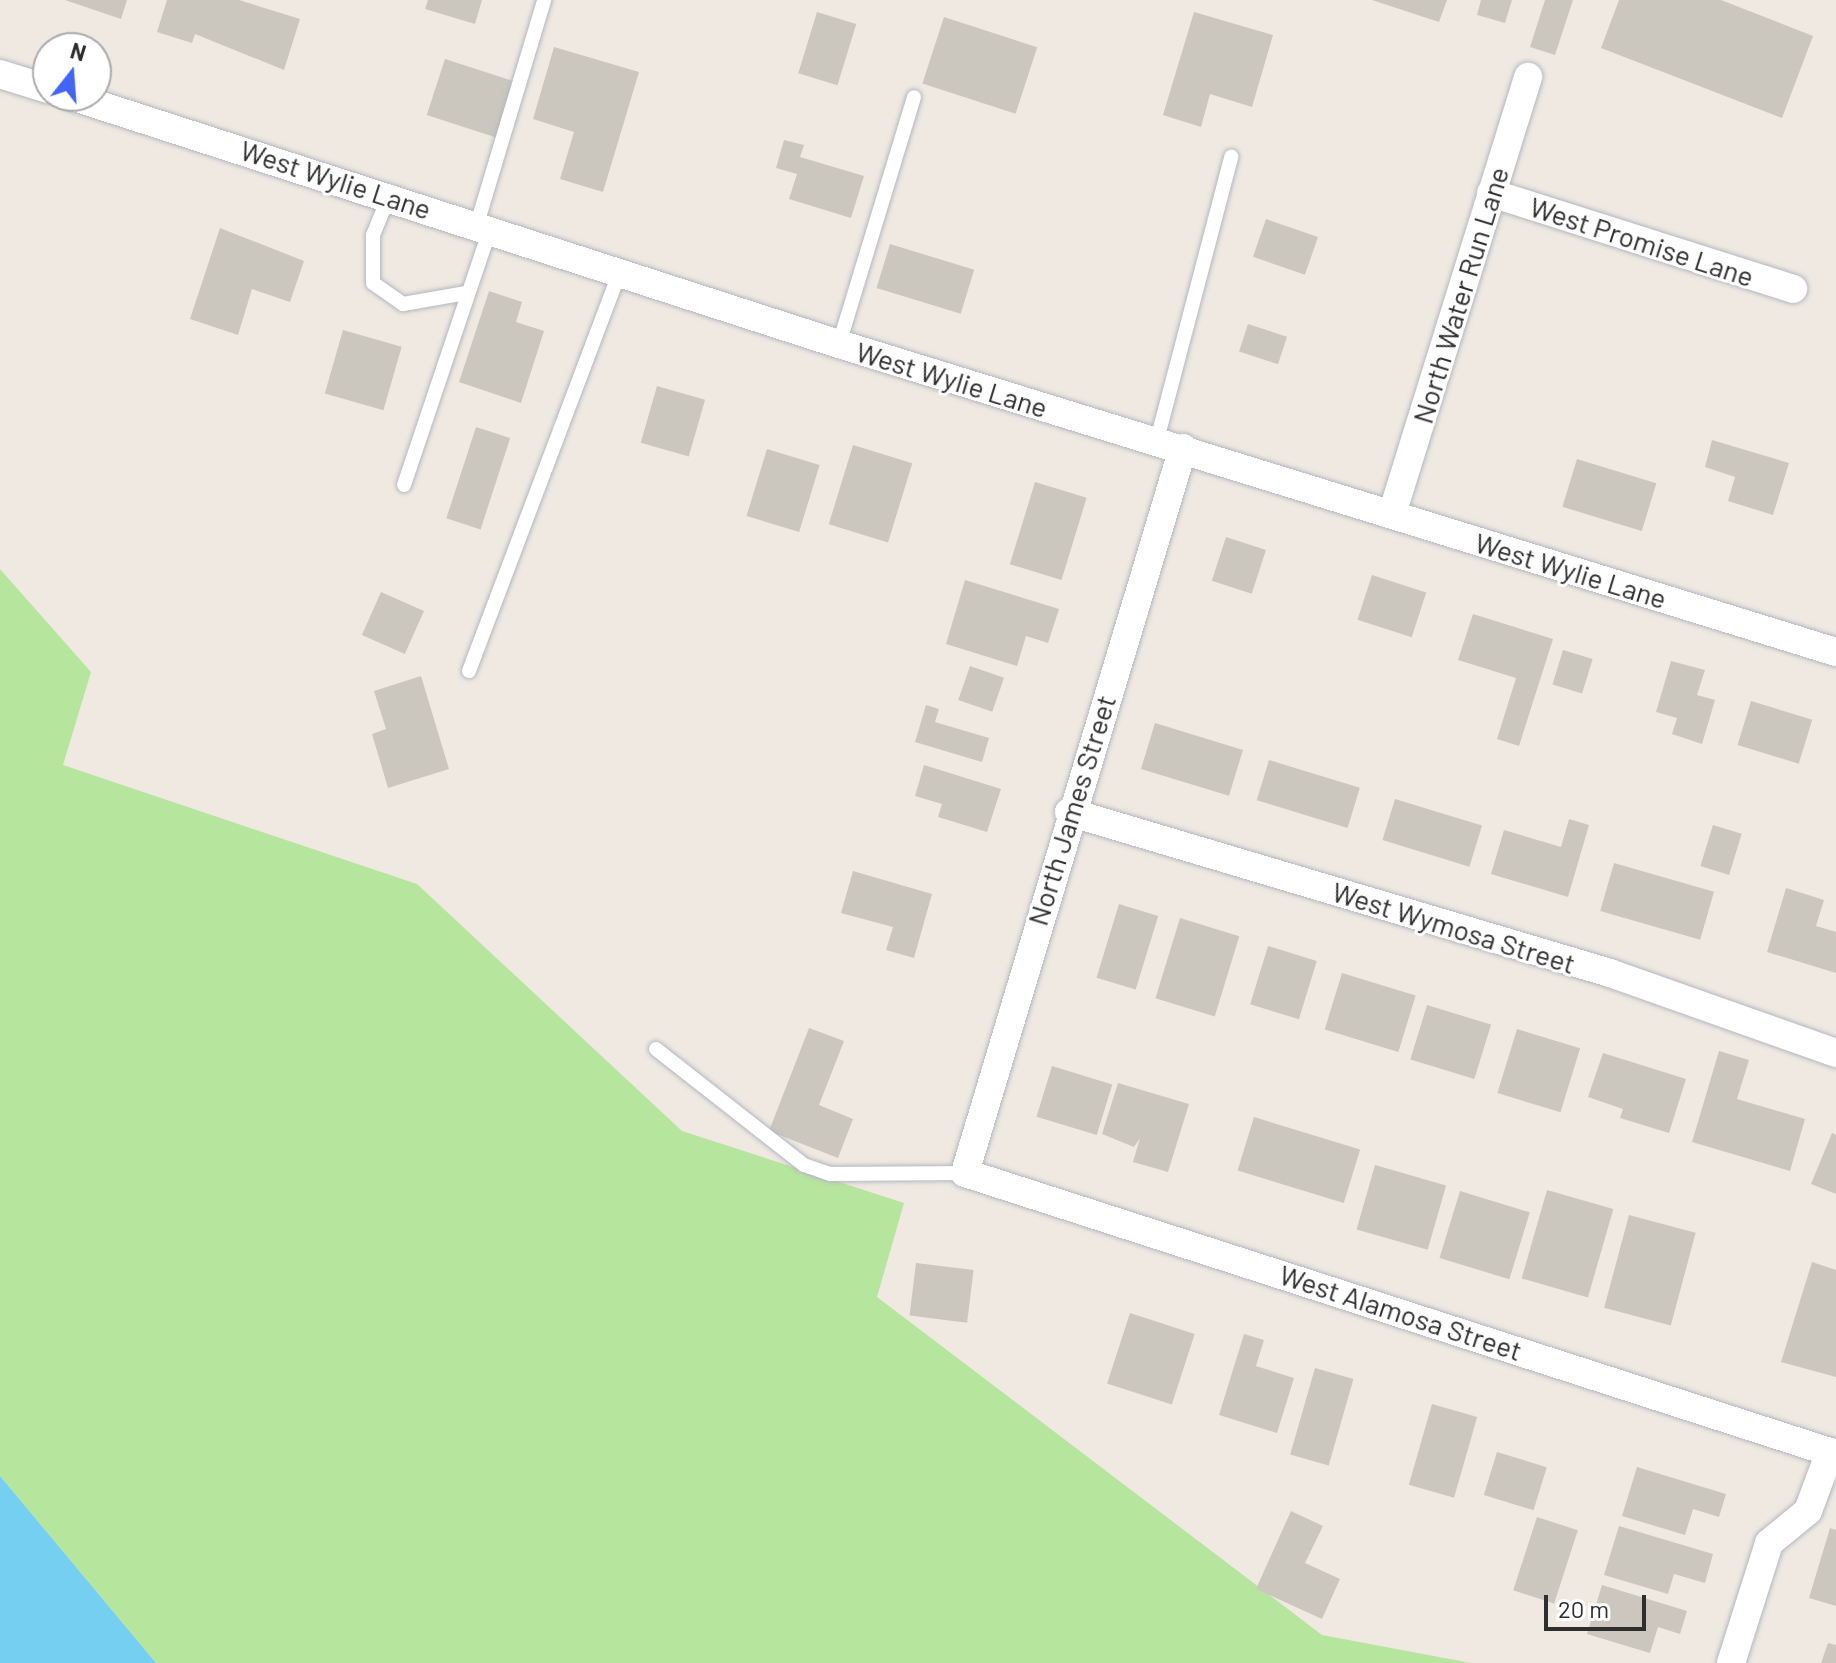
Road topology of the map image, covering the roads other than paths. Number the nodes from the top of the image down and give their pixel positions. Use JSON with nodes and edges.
{"nodes":[{"id":1,"x":544,"y":0,"type":"edge"},
{"id":2,"x":0,"y":74,"type":"edge"},
{"id":3,"x":1528,"y":77,"type":"dead end"},
{"id":4,"x":32,"y":84,"type":"edge"},
{"id":5,"x":914,"y":97,"type":"dead end"},
{"id":6,"x":112,"y":109,"type":"edge"},
{"id":7,"x":1231,"y":157,"type":"dead end"},
{"id":8,"x":1491,"y":193,"type":"junction"},
{"id":9,"x":389,"y":195,"type":"junction"},
{"id":10,"x":483,"y":227,"type":"junction"},
{"id":11,"x":620,"y":272,"type":"junction"},
{"id":12,"x":1793,"y":289,"type":"dead end"},
{"id":13,"x":466,"y":293,"type":"junction"},
{"id":14,"x":839,"y":344,"type":"junction"},
{"id":15,"x":1170,"y":444,"type":"junction"},
{"id":16,"x":404,"y":485,"type":"dead end"},
{"id":17,"x":1392,"y":514,"type":"junction"},
{"id":18,"x":1836,"y":652,"type":"edge"},
{"id":19,"x":469,"y":671,"type":"dead end"},
{"id":20,"x":1069,"y":812,"type":"junction"},
{"id":21,"x":656,"y":1049,"type":"dead end"},
{"id":22,"x":1836,"y":1053,"type":"edge"},
{"id":23,"x":965,"y":1173,"type":"junction"},
{"id":24,"x":1833,"y":1453,"type":"edge"},
{"id":25,"x":1731,"y":1663,"type":"edge"}],
"edges":[{"from":1,"to":10,"type":"lane"},
{"from":2,"to":4,"type":"street"},
{"from":3,"to":8,"type":"street","name":"North Water Run Lane"},
{"from":5,"to":14,"type":"lane"},
{"from":6,"to":9,"type":"street","name":"West Wylie Lane"},
{"from":7,"to":15,"type":"lane"},
{"from":8,"to":12,"type":"street","name":"West Promise Lane"},
{"from":8,"to":17,"type":"street","name":"North Water Run Lane"},
{"from":9,"to":10,"type":"street","name":"West Wylie Lane"},
{"from":9,"to":13,"type":"lane"},
{"from":10,"to":11,"type":"street","name":"West Wylie Lane"},
{"from":10,"to":13,"type":"lane"},
{"from":11,"to":14,"type":"street","name":"West Wylie Lane"},
{"from":11,"to":19,"type":"lane"},
{"from":13,"to":16,"type":"lane"},
{"from":14,"to":15,"type":"street","name":"West Wylie Lane"},
{"from":15,"to":17,"type":"street","name":"West Wylie Lane"},
{"from":15,"to":20,"type":"street","name":"North James Street"},
{"from":17,"to":18,"type":"street","name":"West Wylie Lane"},
{"from":20,"to":22,"type":"street","name":"West Wymosa Street"},
{"from":20,"to":23,"type":"street","name":"North James Street"},
{"from":21,"to":23,"type":"lane"},
{"from":23,"to":24,"type":"street","name":"West Alamosa Street"},
{"from":24,"to":25,"type":"street"}]}
